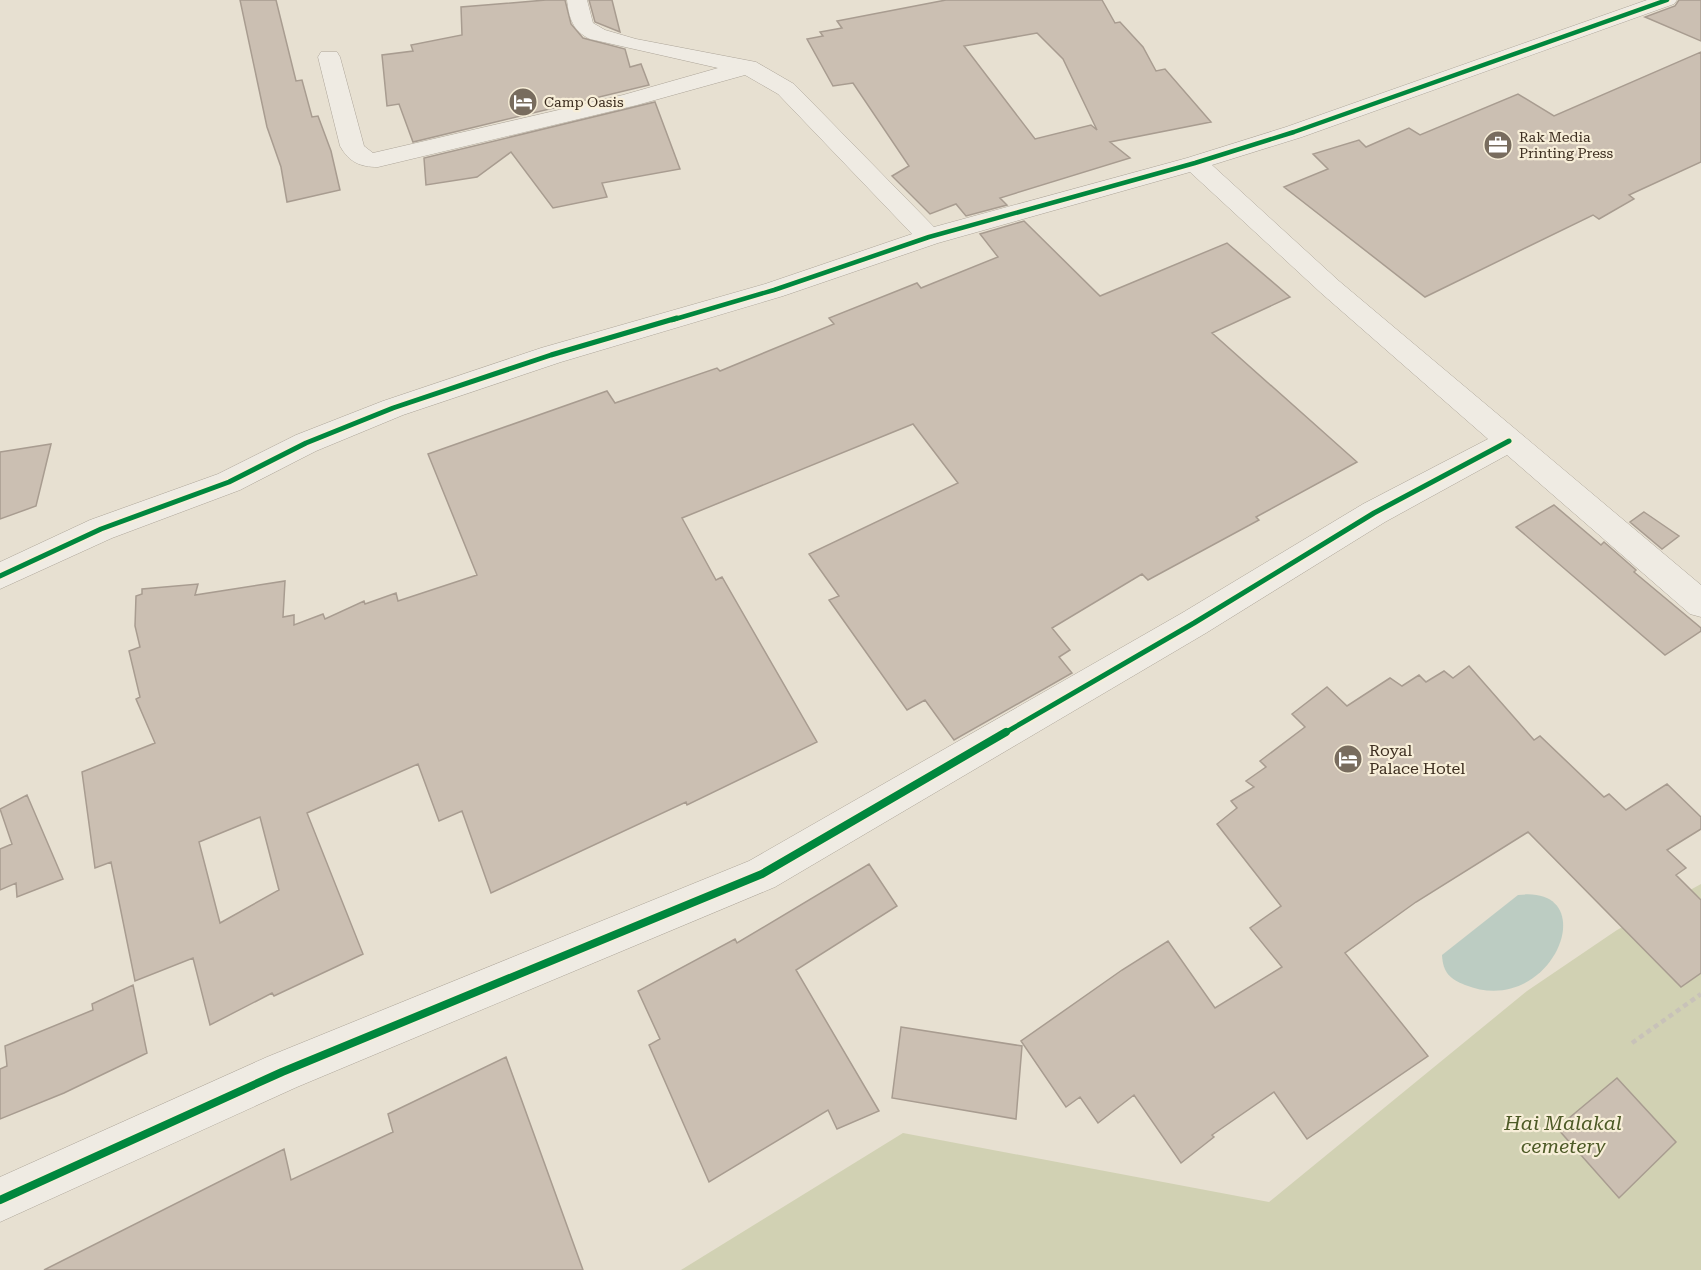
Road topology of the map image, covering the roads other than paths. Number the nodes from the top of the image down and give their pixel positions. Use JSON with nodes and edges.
{"nodes":[{"id":1,"x":577,"y":0,"type":"edge"},
{"id":2,"x":1667,"y":0,"type":"edge"},
{"id":3,"x":329,"y":57,"type":"dead end"},
{"id":4,"x":748,"y":68,"type":"junction"},
{"id":5,"x":1195,"y":163,"type":"junction"},
{"id":6,"x":929,"y":237,"type":"junction"},
{"id":7,"x":1509,"y":441,"type":"junction"},
{"id":8,"x":0,"y":576,"type":"edge"},
{"id":9,"x":1701,"y":603,"type":"edge"},
{"id":10,"x":0,"y":1200,"type":"edge"}],
"edges":[{"from":1,"to":4,"type":"street"},
{"from":2,"to":5,"type":"street"},
{"from":3,"to":4,"type":"street"},
{"from":4,"to":6,"type":"street"},
{"from":5,"to":6,"type":"street"},
{"from":5,"to":7,"type":"street"},
{"from":6,"to":8,"type":"street"},
{"from":7,"to":9,"type":"street"},
{"from":7,"to":10,"type":"street"}]}
